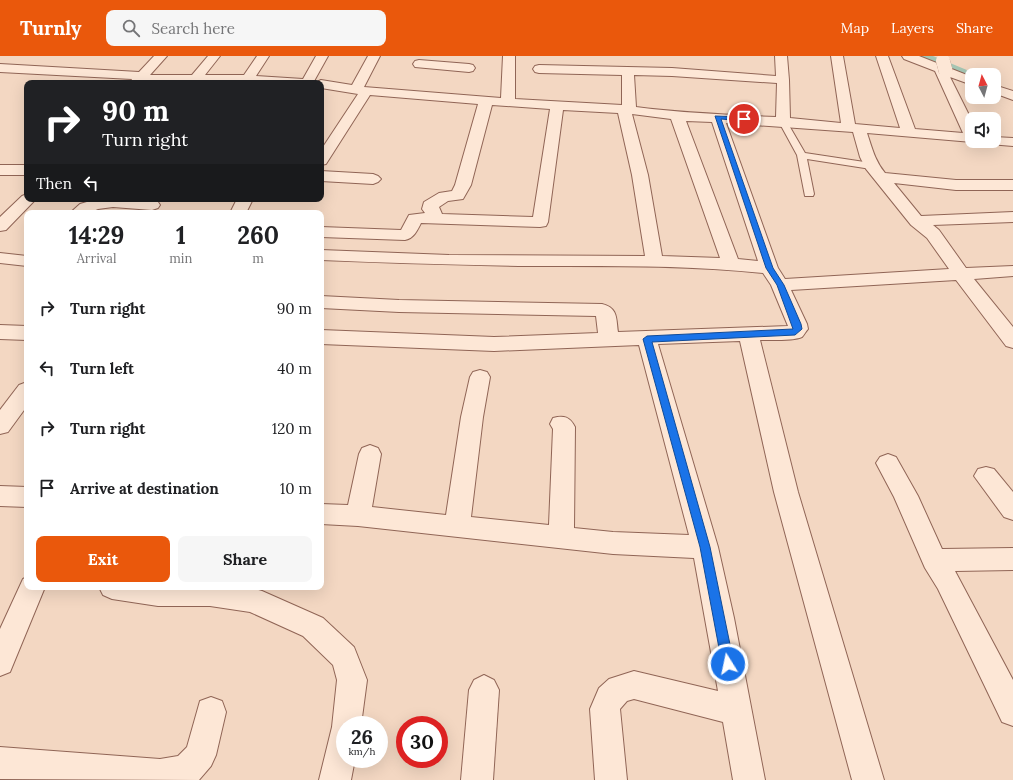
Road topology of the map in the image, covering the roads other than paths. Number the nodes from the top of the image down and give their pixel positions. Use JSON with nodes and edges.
{"nodes":[{"id":1,"x":161,"y":56,"type":"edge"},
{"id":2,"x":214,"y":56,"type":"edge"},
{"id":3,"x":263,"y":56,"type":"edge"},
{"id":4,"x":322,"y":56,"type":"edge"},
{"id":5,"x":374,"y":56,"type":"edge"},
{"id":6,"x":474,"y":56,"type":"edge"},
{"id":7,"x":509,"y":56,"type":"edge"},
{"id":8,"x":781,"y":56,"type":"edge"},
{"id":9,"x":837,"y":56,"type":"edge"},
{"id":10,"x":882,"y":56,"type":"edge"},
{"id":11,"x":908,"y":56,"type":"edge"},
{"id":12,"x":420,"y":60,"type":"edge"},
{"id":13,"x":48,"y":61,"type":"dead end"},
{"id":14,"x":539,"y":62,"type":"edge"},
{"id":15,"x":942,"y":64,"type":"edge"},
{"id":16,"x":0,"y":68,"type":"edge"},
{"id":17,"x":469,"y":68,"type":"junction"},
{"id":18,"x":37,"y":70,"type":"junction"},
{"id":19,"x":628,"y":71,"type":"junction"},
{"id":20,"x":965,"y":77,"type":"edge"},
{"id":21,"x":196,"y":78,"type":"junction"},
{"id":22,"x":248,"y":79,"type":"junction"},
{"id":23,"x":139,"y":80,"type":"edge"},
{"id":24,"x":215,"y":80,"type":"edge"},
{"id":25,"x":236,"y":80,"type":"edge"},
{"id":26,"x":262,"y":80,"type":"edge"},
{"id":27,"x":305,"y":80,"type":"edge"},
{"id":28,"x":783,"y":80,"type":"junction"},
{"id":29,"x":324,"y":84,"type":"edge"},
{"id":30,"x":410,"y":84,"type":"junction"},
{"id":31,"x":462,"y":89,"type":"junction"},
{"id":32,"x":361,"y":90,"type":"junction"},
{"id":33,"x":1001,"y":92,"type":"edge"},
{"id":34,"x":1013,"y":96,"type":"edge"},
{"id":35,"x":486,"y":101,"type":"junction"},
{"id":36,"x":508,"y":102,"type":"junction"},
{"id":37,"x":539,"y":105,"type":"junction"},
{"id":38,"x":557,"y":106,"type":"junction"},
{"id":39,"x":626,"y":110,"type":"junction"},
{"id":40,"x":677,"y":116,"type":"junction"},
{"id":41,"x":717,"y":117,"type":"junction"},
{"id":42,"x":965,"y":120,"type":"edge"},
{"id":43,"x":783,"y":122,"type":"junction"},
{"id":44,"x":854,"y":128,"type":"junction"},
{"id":45,"x":909,"y":133,"type":"junction"},
{"id":46,"x":965,"y":137,"type":"edge"},
{"id":47,"x":802,"y":155,"type":"junction"},
{"id":48,"x":324,"y":156,"type":"edge"},
{"id":49,"x":0,"y":170,"type":"edge"},
{"id":50,"x":24,"y":170,"type":"edge"},
{"id":51,"x":876,"y":172,"type":"junction"},
{"id":52,"x":324,"y":176,"type":"edge"},
{"id":53,"x":373,"y":179,"type":"dead end"},
{"id":54,"x":1013,"y":185,"type":"edge"},
{"id":55,"x":809,"y":194,"type":"dead end"},
{"id":56,"x":25,"y":202,"type":"edge"},
{"id":57,"x":152,"y":205,"type":"dead end"},
{"id":58,"x":81,"y":210,"type":"edge"},
{"id":59,"x":1013,"y":217,"type":"edge"},
{"id":60,"x":437,"y":218,"type":"junction"},
{"id":61,"x":917,"y":221,"type":"junction"},
{"id":62,"x":0,"y":226,"type":"edge"},
{"id":63,"x":324,"y":232,"type":"edge"},
{"id":64,"x":324,"y":255,"type":"edge"},
{"id":65,"x":0,"y":258,"type":"edge"},
{"id":66,"x":24,"y":261,"type":"edge"},
{"id":67,"x":655,"y":261,"type":"junction"},
{"id":68,"x":731,"y":264,"type":"junction"},
{"id":69,"x":769,"y":268,"type":"junction"},
{"id":70,"x":1013,"y":271,"type":"edge"},
{"id":71,"x":961,"y":274,"type":"junction"},
{"id":72,"x":780,"y":285,"type":"junction"},
{"id":73,"x":324,"y":302,"type":"edge"},
{"id":74,"x":0,"y":332,"type":"edge"},
{"id":75,"x":24,"y":333,"type":"edge"},
{"id":76,"x":748,"y":333,"type":"junction"},
{"id":77,"x":1010,"y":334,"type":"edge"},
{"id":78,"x":324,"y":338,"type":"edge"},
{"id":79,"x":609,"y":338,"type":"junction"},
{"id":80,"x":647,"y":339,"type":"junction"},
{"id":81,"x":480,"y":377,"type":"dead end"},
{"id":82,"x":24,"y":394,"type":"edge"},
{"id":83,"x":561,"y":424,"type":"dead end"},
{"id":84,"x":0,"y":426,"type":"edge"},
{"id":85,"x":370,"y":454,"type":"dead end"},
{"id":86,"x":888,"y":463,"type":"dead end"},
{"id":87,"x":986,"y":476,"type":"dead end"},
{"id":88,"x":0,"y":496,"type":"edge"},
{"id":89,"x":24,"y":497,"type":"edge"},
{"id":90,"x":1013,"y":510,"type":"edge"},
{"id":91,"x":324,"y":514,"type":"edge"},
{"id":92,"x":358,"y":516,"type":"junction"},
{"id":93,"x":457,"y":527,"type":"junction"},
{"id":94,"x":561,"y":537,"type":"junction"},
{"id":95,"x":705,"y":547,"type":"junction"},
{"id":96,"x":1013,"y":559,"type":"edge"},
{"id":97,"x":934,"y":560,"type":"junction"},
{"id":98,"x":31,"y":590,"type":"edge"},
{"id":99,"x":132,"y":590,"type":"edge"},
{"id":100,"x":0,"y":662,"type":"edge"},
{"id":101,"x":484,"y":690,"type":"dead end"},
{"id":102,"x":736,"y":710,"type":"junction"},
{"id":103,"x":1013,"y":711,"type":"edge"},
{"id":104,"x":211,"y":712,"type":"dead end"},
{"id":105,"x":347,"y":716,"type":"edge"},
{"id":106,"x":0,"y":762,"type":"edge"},
{"id":107,"x":337,"y":768,"type":"edge"},
{"id":108,"x":335,"y":780,"type":"edge"},
{"id":109,"x":477,"y":780,"type":"edge"},
{"id":110,"x":611,"y":780,"type":"edge"},
{"id":111,"x":749,"y":780,"type":"edge"},
{"id":112,"x":868,"y":780,"type":"edge"}],
"edges":[{"from":1,"to":23,"type":"street"},
{"from":2,"to":21,"type":"street"},
{"from":3,"to":22,"type":"street"},
{"from":4,"to":27,"type":"street"},
{"from":5,"to":32,"type":"street"},
{"from":6,"to":17,"type":"street"},
{"from":7,"to":36,"type":"street"},
{"from":8,"to":28,"type":"street"},
{"from":9,"to":44,"type":"street"},
{"from":10,"to":45,"type":"street"},
{"from":11,"to":15,"type":"street"},
{"from":12,"to":17,"type":"street"},
{"from":12,"to":30,"type":"street"},
{"from":13,"to":18,"type":"street"},
{"from":14,"to":19,"type":"street"},
{"from":14,"to":37,"type":"street"},
{"from":15,"to":20,"type":"street"},
{"from":15,"to":42,"type":"street"},
{"from":16,"to":18,"type":"street"},
{"from":17,"to":31,"type":"street"},
{"from":18,"to":23,"type":"street"},
{"from":19,"to":28,"type":"street"},
{"from":19,"to":39,"type":"street"},
{"from":21,"to":23,"type":"street"},
{"from":21,"to":24,"type":"street"},
{"from":22,"to":25,"type":"street"},
{"from":22,"to":26,"type":"street"},
{"from":28,"to":43,"type":"street"},
{"from":29,"to":32,"type":"street"},
{"from":30,"to":31,"type":"street"},
{"from":30,"to":32,"type":"street"},
{"from":31,"to":35,"type":"street"},
{"from":32,"to":48,"type":"street"},
{"from":33,"to":34,"type":"street"},
{"from":35,"to":36,"type":"street"},
{"from":35,"to":60,"type":"street"},
{"from":36,"to":37,"type":"street"},
{"from":37,"to":38,"type":"street"},
{"from":38,"to":39,"type":"street"},
{"from":38,"to":60,"type":"street"},
{"from":39,"to":40,"type":"street"},
{"from":39,"to":67,"type":"street"},
{"from":40,"to":41,"type":"street"},
{"from":40,"to":68,"type":"street"},
{"from":41,"to":43,"type":"street"},
{"from":41,"to":69,"type":"street"},
{"from":43,"to":44,"type":"street"},
{"from":43,"to":47,"type":"lane"},
{"from":44,"to":45,"type":"street"},
{"from":44,"to":51,"type":"street"},
{"from":45,"to":46,"type":"street"},
{"from":47,"to":51,"type":"lane"},
{"from":47,"to":55,"type":"lane"},
{"from":49,"to":50,"type":"street"},
{"from":51,"to":54,"type":"street"},
{"from":51,"to":61,"type":"street"},
{"from":52,"to":53,"type":"street"},
{"from":56,"to":62,"type":"street"},
{"from":57,"to":58,"type":"street"},
{"from":59,"to":61,"type":"street"},
{"from":60,"to":63,"type":"street"},
{"from":61,"to":71,"type":"street"},
{"from":64,"to":67,"type":"street"},
{"from":65,"to":66,"type":"street"},
{"from":67,"to":68,"type":"street"},
{"from":68,"to":69,"type":"street"},
{"from":69,"to":72,"type":"street"},
{"from":70,"to":71,"type":"street"},
{"from":71,"to":72,"type":"street"},
{"from":71,"to":77,"type":"street"},
{"from":72,"to":76,"type":"street"},
{"from":73,"to":79,"type":"street"},
{"from":74,"to":75,"type":"street"},
{"from":76,"to":80,"type":"street"},
{"from":76,"to":112,"type":"street"},
{"from":78,"to":79,"type":"street"},
{"from":79,"to":80,"type":"street"},
{"from":80,"to":95,"type":"street"},
{"from":81,"to":93,"type":"street"},
{"from":82,"to":84,"type":"street"},
{"from":83,"to":94,"type":"street"},
{"from":85,"to":92,"type":"street"},
{"from":86,"to":97,"type":"street"},
{"from":87,"to":90,"type":"street"},
{"from":88,"to":89,"type":"street"},
{"from":91,"to":92,"type":"street"},
{"from":92,"to":93,"type":"street"},
{"from":93,"to":94,"type":"street"},
{"from":94,"to":95,"type":"street"},
{"from":95,"to":102,"type":"street"},
{"from":96,"to":97,"type":"street"},
{"from":97,"to":103,"type":"street"},
{"from":98,"to":100,"type":"street"},
{"from":99,"to":105,"type":"street"},
{"from":101,"to":109,"type":"street"},
{"from":102,"to":110,"type":"street"},
{"from":102,"to":111,"type":"street"},
{"from":104,"to":106,"type":"street"},
{"from":107,"to":108,"type":"street"}]}
